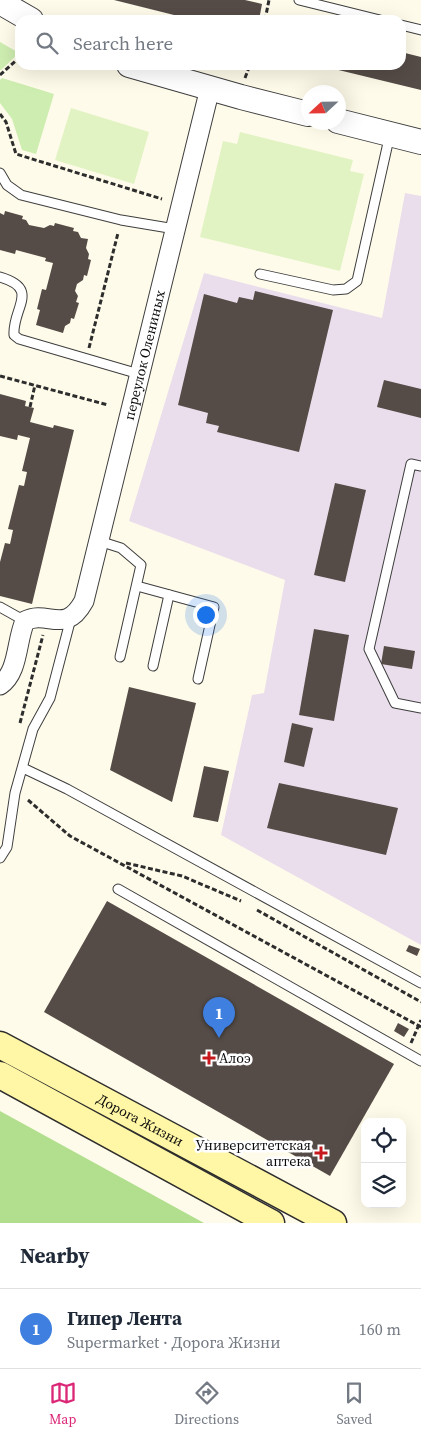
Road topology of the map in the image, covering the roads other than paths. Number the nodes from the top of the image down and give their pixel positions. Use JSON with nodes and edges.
{"nodes":[{"id":1,"x":299,"y":0,"type":"edge"},
{"id":2,"x":5,"y":3,"type":"edge"},
{"id":3,"x":23,"y":15,"type":"edge"},
{"id":4,"x":360,"y":15,"type":"edge"},
{"id":5,"x":406,"y":26,"type":"edge"},
{"id":6,"x":421,"y":30,"type":"edge"},
{"id":7,"x":147,"y":70,"type":"edge"},
{"id":8,"x":210,"y":88,"type":"junction"},
{"id":9,"x":301,"y":112,"type":"edge"},
{"id":10,"x":346,"y":123,"type":"edge"},
{"id":11,"x":390,"y":134,"type":"junction"},
{"id":12,"x":421,"y":142,"type":"edge"},
{"id":13,"x":0,"y":173,"type":"edge"},
{"id":14,"x":175,"y":229,"type":"junction"},
{"id":15,"x":260,"y":274,"type":"dead end"},
{"id":16,"x":0,"y":277,"type":"edge"},
{"id":17,"x":139,"y":374,"type":"junction"},
{"id":18,"x":421,"y":466,"type":"edge"},
{"id":19,"x":99,"y":541,"type":"junction"},
{"id":20,"x":136,"y":586,"type":"junction"},
{"id":21,"x":169,"y":595,"type":"junction"},
{"id":22,"x":0,"y":607,"type":"edge"},
{"id":23,"x":71,"y":617,"type":"junction"},
{"id":24,"x":25,"y":621,"type":"junction"},
{"id":25,"x":120,"y":657,"type":"dead end"},
{"id":26,"x":153,"y":666,"type":"dead end"},
{"id":27,"x":198,"y":679,"type":"dead end"},
{"id":28,"x":0,"y":685,"type":"edge"},
{"id":29,"x":421,"y":708,"type":"edge"},
{"id":30,"x":23,"y":768,"type":"junction"},
{"id":31,"x":0,"y":858,"type":"edge"},
{"id":32,"x":118,"y":889,"type":"dead end"},
{"id":33,"x":421,"y":983,"type":"edge"},
{"id":34,"x":0,"y":1045,"type":"edge"},
{"id":35,"x":421,"y":1061,"type":"edge"},
{"id":36,"x":0,"y":1075,"type":"edge"},
{"id":37,"x":271,"y":1223,"type":"edge"},
{"id":38,"x":333,"y":1223,"type":"edge"}],
"edges":[{"from":1,"to":4,"type":"lane"},
{"from":2,"to":3,"type":"street"},
{"from":5,"to":6,"type":"lane"},
{"from":7,"to":8,"type":"street"},
{"from":8,"to":9,"type":"street"},
{"from":8,"to":14,"type":"street","name":"переулок Олениных"},
{"from":10,"to":11,"type":"street"},
{"from":11,"to":12,"type":"street"},
{"from":11,"to":15,"type":"lane"},
{"from":13,"to":14,"type":"lane"},
{"from":14,"to":17,"type":"street","name":"переулок Олениных"},
{"from":16,"to":17,"type":"lane"},
{"from":17,"to":19,"type":"street","name":"переулок Олениных"},
{"from":18,"to":29,"type":"lane"},
{"from":19,"to":20,"type":"lane"},
{"from":19,"to":23,"type":"street","name":"переулок Олениных"},
{"from":20,"to":21,"type":"lane"},
{"from":20,"to":25,"type":"lane"},
{"from":21,"to":26,"type":"lane"},
{"from":21,"to":27,"type":"lane"},
{"from":22,"to":24,"type":"lane"},
{"from":23,"to":24,"type":"street"},
{"from":23,"to":30,"type":"lane"},
{"from":24,"to":28,"type":"street"},
{"from":30,"to":31,"type":"lane"},
{"from":30,"to":33,"type":"lane"},
{"from":32,"to":35,"type":"lane"},
{"from":34,"to":38,"type":"main road","name":"Дорога Жизни"},
{"from":36,"to":37,"type":"main road","name":"Дорога Жизни"}]}
